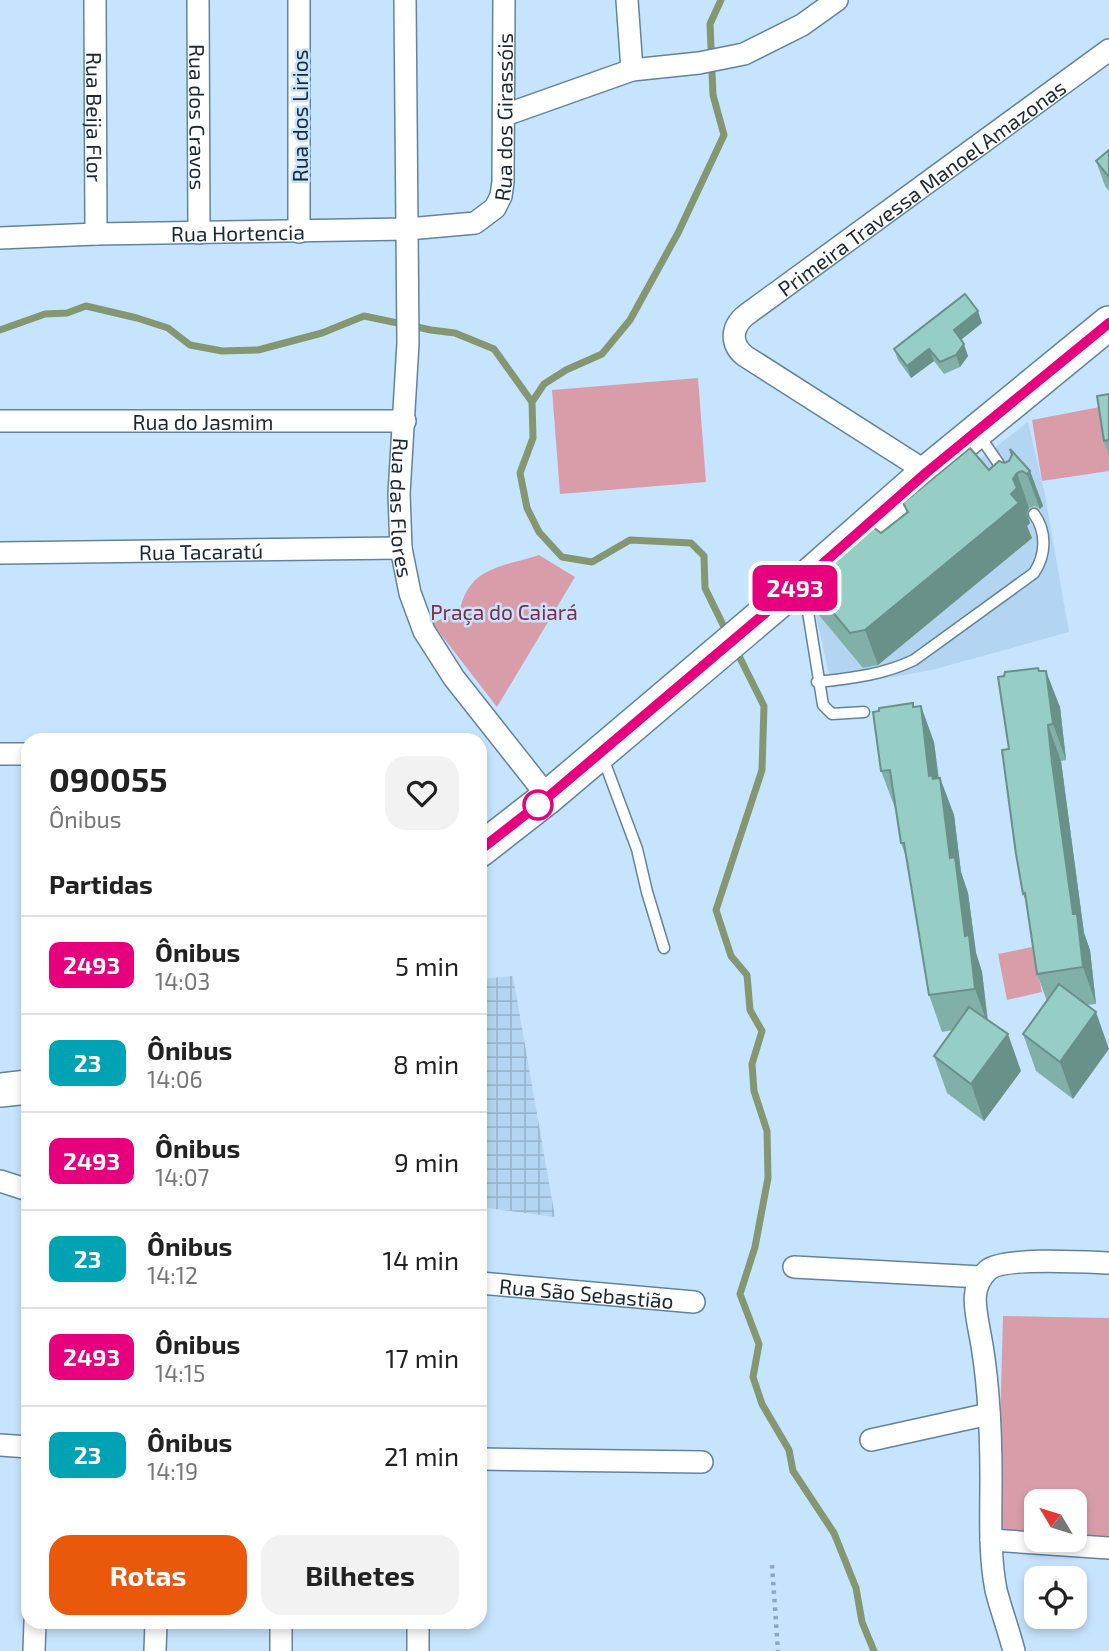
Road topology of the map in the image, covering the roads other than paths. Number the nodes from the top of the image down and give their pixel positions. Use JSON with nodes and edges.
{"nodes":[{"id":1,"x":95,"y":0,"type":"edge"},
{"id":2,"x":198,"y":0,"type":"edge"},
{"id":3,"x":299,"y":0,"type":"edge"},
{"id":4,"x":405,"y":0,"type":"edge"},
{"id":5,"x":504,"y":0,"type":"edge"},
{"id":6,"x":627,"y":0,"type":"edge"},
{"id":7,"x":837,"y":0,"type":"edge"},
{"id":8,"x":1109,"y":50,"type":"edge"},
{"id":9,"x":632,"y":70,"type":"junction"},
{"id":10,"x":505,"y":115,"type":"junction"},
{"id":11,"x":475,"y":223,"type":"joint"},
{"id":12,"x":408,"y":229,"type":"junction"},
{"id":13,"x":299,"y":232,"type":"junction"},
{"id":14,"x":199,"y":233,"type":"junction"},
{"id":15,"x":96,"y":234,"type":"junction"},
{"id":16,"x":0,"y":238,"type":"edge"},
{"id":17,"x":1109,"y":323,"type":"edge"},
{"id":18,"x":0,"y":421,"type":"edge"},
{"id":19,"x":405,"y":421,"type":"junction"},
{"id":20,"x":977,"y":433,"type":"junction"},
{"id":21,"x":927,"y":472,"type":"junction"},
{"id":22,"x":1010,"y":481,"type":"edge"},
{"id":23,"x":1037,"y":518,"type":"dead end"},
{"id":24,"x":401,"y":548,"type":"junction"},
{"id":25,"x":0,"y":553,"type":"edge"},
{"id":26,"x":803,"y":581,"type":"junction"},
{"id":27,"x":817,"y":681,"type":"junction"},
{"id":28,"x":864,"y":712,"type":"dead end"},
{"id":29,"x":486,"y":733,"type":"edge"},
{"id":30,"x":488,"y":736,"type":"edge"},
{"id":31,"x":600,"y":752,"type":"junction"},
{"id":32,"x":0,"y":754,"type":"edge"},
{"id":33,"x":21,"y":754,"type":"edge"},
{"id":34,"x":548,"y":797,"type":"junction"},
{"id":35,"x":487,"y":845,"type":"edge"},
{"id":36,"x":664,"y":948,"type":"dead end"},
{"id":37,"x":21,"y":1088,"type":"edge"},
{"id":38,"x":0,"y":1090,"type":"edge"},
{"id":39,"x":0,"y":1181,"type":"edge"},
{"id":40,"x":21,"y":1188,"type":"edge"},
{"id":41,"x":1109,"y":1262,"type":"edge"},
{"id":42,"x":794,"y":1267,"type":"dead end"},
{"id":43,"x":981,"y":1277,"type":"junction"},
{"id":44,"x":487,"y":1284,"type":"edge"},
{"id":45,"x":694,"y":1302,"type":"dead end"},
{"id":46,"x":989,"y":1414,"type":"junction"},
{"id":47,"x":871,"y":1440,"type":"dead end"},
{"id":48,"x":0,"y":1446,"type":"edge"},
{"id":49,"x":21,"y":1447,"type":"edge"},
{"id":50,"x":487,"y":1459,"type":"edge"},
{"id":51,"x":702,"y":1462,"type":"dead end"},
{"id":52,"x":991,"y":1541,"type":"junction"},
{"id":53,"x":1109,"y":1548,"type":"edge"},
{"id":54,"x":35,"y":1629,"type":"edge"},
{"id":55,"x":156,"y":1629,"type":"edge"},
{"id":56,"x":281,"y":1629,"type":"edge"},
{"id":57,"x":418,"y":1629,"type":"edge"},
{"id":58,"x":34,"y":1651,"type":"edge"},
{"id":59,"x":155,"y":1651,"type":"edge"},
{"id":60,"x":281,"y":1651,"type":"edge"},
{"id":61,"x":418,"y":1651,"type":"edge"},
{"id":62,"x":1014,"y":1651,"type":"edge"}],
"edges":[{"from":1,"to":15,"type":"street","name":"Rua Beija Flor"},
{"from":2,"to":14,"type":"street","name":"Rua dos Cravos"},
{"from":3,"to":13,"type":"street","name":"Rua dos Lirios"},
{"from":4,"to":12,"type":"street"},
{"from":5,"to":10,"type":"street","name":"Rua dos Girassóis"},
{"from":6,"to":9,"type":"street"},
{"from":7,"to":9,"type":"street"},
{"from":8,"to":21,"type":"street","name":"Primeira Travessa Manoel Amazonas"},
{"from":9,"to":10,"type":"street"},
{"from":10,"to":11,"type":"street","name":"Rua dos Girassóis"},
{"from":11,"to":12,"type":"street","name":"Rua Hortencia"},
{"from":12,"to":13,"type":"street","name":"Rua Hortencia"},
{"from":12,"to":19,"type":"street","name":"Rua das Flores"},
{"from":13,"to":14,"type":"street","name":"Rua Hortencia"},
{"from":14,"to":15,"type":"street","name":"Rua Hortencia"},
{"from":15,"to":16,"type":"street","name":"Rua Hortencia"},
{"from":17,"to":20,"type":"main road"},
{"from":18,"to":19,"type":"street","name":"Rua do Jasmim"},
{"from":19,"to":24,"type":"street","name":"Rua das Flores"},
{"from":20,"to":21,"type":"main road"},
{"from":20,"to":22,"type":"lane"},
{"from":21,"to":26,"type":"main road"},
{"from":23,"to":27,"type":"lane"},
{"from":24,"to":25,"type":"street","name":"Rua Tacaratú"},
{"from":24,"to":29,"type":"street","name":"Rua das Flores"},
{"from":26,"to":27,"type":"lane"},
{"from":26,"to":31,"type":"main road"},
{"from":27,"to":28,"type":"lane"},
{"from":30,"to":34,"type":"street","name":"Rua das Flores"},
{"from":31,"to":34,"type":"main road"},
{"from":31,"to":36,"type":"lane"},
{"from":32,"to":33,"type":"street"},
{"from":34,"to":35,"type":"main road"},
{"from":37,"to":38,"type":"main road"},
{"from":39,"to":40,"type":"street"},
{"from":41,"to":43,"type":"street"},
{"from":42,"to":43,"type":"street"},
{"from":43,"to":46,"type":"street"},
{"from":44,"to":45,"type":"street","name":"Rua São Sebastião"},
{"from":46,"to":47,"type":"street"},
{"from":46,"to":52,"type":"street"},
{"from":48,"to":49,"type":"street"},
{"from":50,"to":51,"type":"street"},
{"from":52,"to":53,"type":"street"},
{"from":52,"to":62,"type":"street"},
{"from":54,"to":58,"type":"street"},
{"from":55,"to":59,"type":"street"},
{"from":56,"to":60,"type":"street"},
{"from":57,"to":61,"type":"street"}]}
